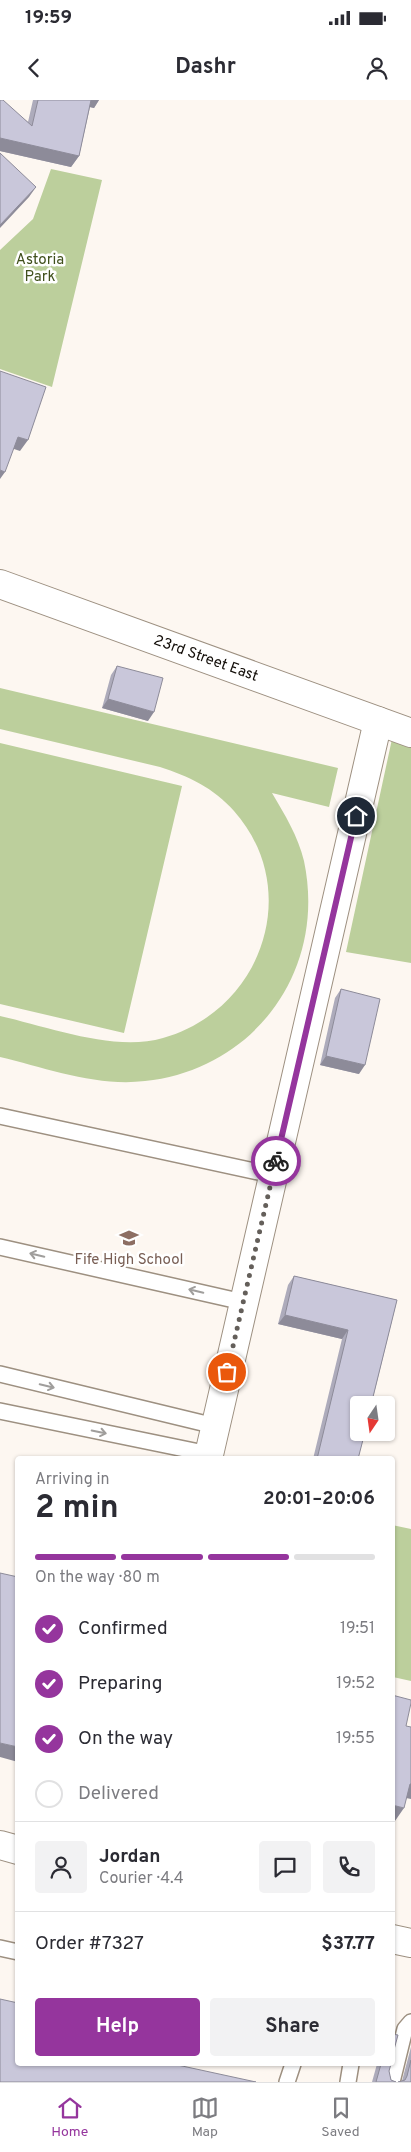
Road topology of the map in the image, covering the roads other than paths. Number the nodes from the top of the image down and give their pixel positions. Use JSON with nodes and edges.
{"nodes":[{"id":1,"x":0,"y":584,"type":"edge"},
{"id":2,"x":378,"y":721,"type":"junction"},
{"id":3,"x":411,"y":733,"type":"edge"},
{"id":4,"x":0,"y":1116,"type":"edge"},
{"id":5,"x":272,"y":1175,"type":"junction"},
{"id":6,"x":0,"y":1247,"type":"edge"},
{"id":7,"x":243,"y":1302,"type":"junction"},
{"id":8,"x":0,"y":1374,"type":"edge"},
{"id":9,"x":0,"y":1411,"type":"edge"},
{"id":10,"x":215,"y":1426,"type":"junction"},
{"id":11,"x":208,"y":1456,"type":"edge"},
{"id":12,"x":0,"y":1845,"type":"edge"},
{"id":13,"x":15,"y":1849,"type":"edge"},
{"id":14,"x":395,"y":1940,"type":"edge"},
{"id":15,"x":411,"y":1943,"type":"edge"},
{"id":16,"x":0,"y":1948,"type":"edge"},
{"id":17,"x":15,"y":1951,"type":"edge"},
{"id":18,"x":411,"y":2022,"type":"edge"},
{"id":19,"x":292,"y":2066,"type":"edge"},
{"id":20,"x":351,"y":2066,"type":"edge"},
{"id":21,"x":287,"y":2082,"type":"edge"},
{"id":22,"x":348,"y":2082,"type":"edge"},
{"id":23,"x":392,"y":2082,"type":"edge"}],
"edges":[{"from":1,"to":2,"type":"street","name":"23rd Street East"},
{"from":2,"to":3,"type":"street","name":"23rd Street East"},
{"from":2,"to":5,"type":"street"},
{"from":4,"to":5,"type":"lane"},
{"from":5,"to":7,"type":"street"},
{"from":7,"to":6,"type":"lane","one_way":true},
{"from":7,"to":10,"type":"street"},
{"from":8,"to":10,"type":"lane","one_way":true},
{"from":9,"to":11,"type":"lane","one_way":true},
{"from":10,"to":11,"type":"street"},
{"from":12,"to":13,"type":"street"},
{"from":14,"to":15,"type":"street"},
{"from":16,"to":17,"type":"lane"},
{"from":18,"to":23,"type":"lane"},
{"from":19,"to":21,"type":"lane"},
{"from":20,"to":22,"type":"lane"}]}
